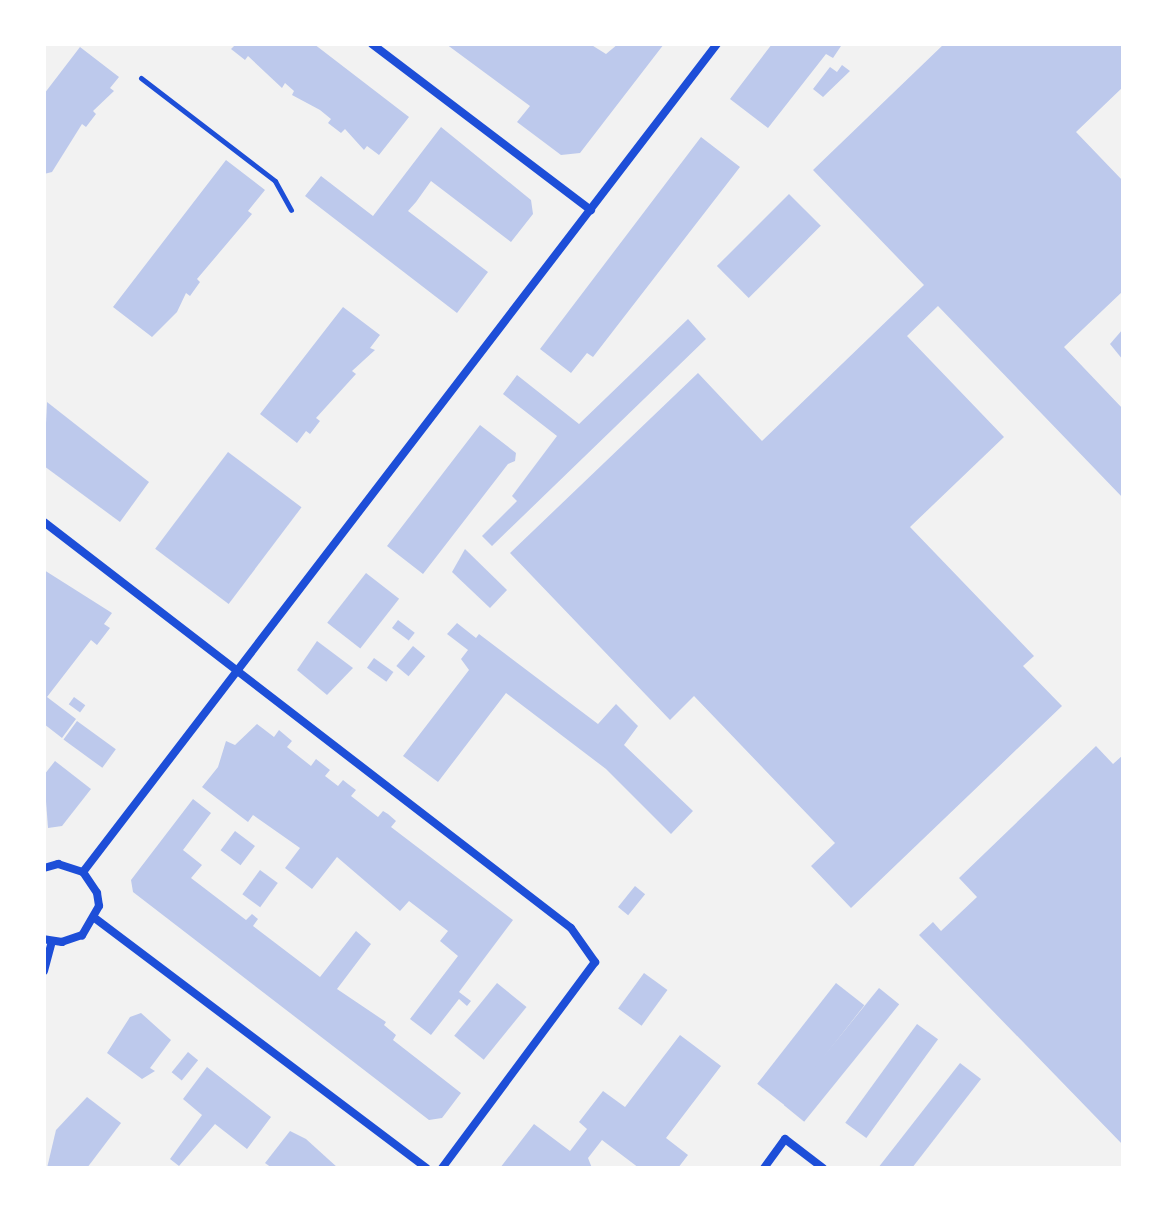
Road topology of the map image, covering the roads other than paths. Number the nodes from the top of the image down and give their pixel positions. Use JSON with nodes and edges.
{"nodes":[{"id":1,"x":372,"y":44,"type":"edge"},
{"id":2,"x":717,"y":44,"type":"edge"},
{"id":3,"x":591,"y":210,"type":"junction"},
{"id":4,"x":44,"y":522,"type":"edge"},
{"id":5,"x":237,"y":667,"type":"junction"},
{"id":6,"x":44,"y":868,"type":"edge"},
{"id":7,"x":83,"y":872,"type":"junction"},
{"id":8,"x":96,"y":919,"type":"junction"},
{"id":9,"x":48,"y":940,"type":"edge"},
{"id":10,"x":44,"y":971,"type":"edge"},
{"id":11,"x":427,"y":1168,"type":"edge"},
{"id":12,"x":442,"y":1168,"type":"edge"},
{"id":13,"x":764,"y":1168,"type":"edge"},
{"id":14,"x":823,"y":1168,"type":"edge"}],
"edges":[{"from":1,"to":3,"type":"street"},
{"from":2,"to":3,"type":"street"},
{"from":3,"to":5,"type":"street"},
{"from":4,"to":5,"type":"street"},
{"from":5,"to":7,"type":"street"},
{"from":5,"to":12,"type":"street"},
{"from":6,"to":7,"type":"street"},
{"from":7,"to":8,"type":"street"},
{"from":8,"to":9,"type":"street"},
{"from":8,"to":11,"type":"street"},
{"from":9,"to":10,"type":"street"},
{"from":13,"to":14,"type":"street"}]}
